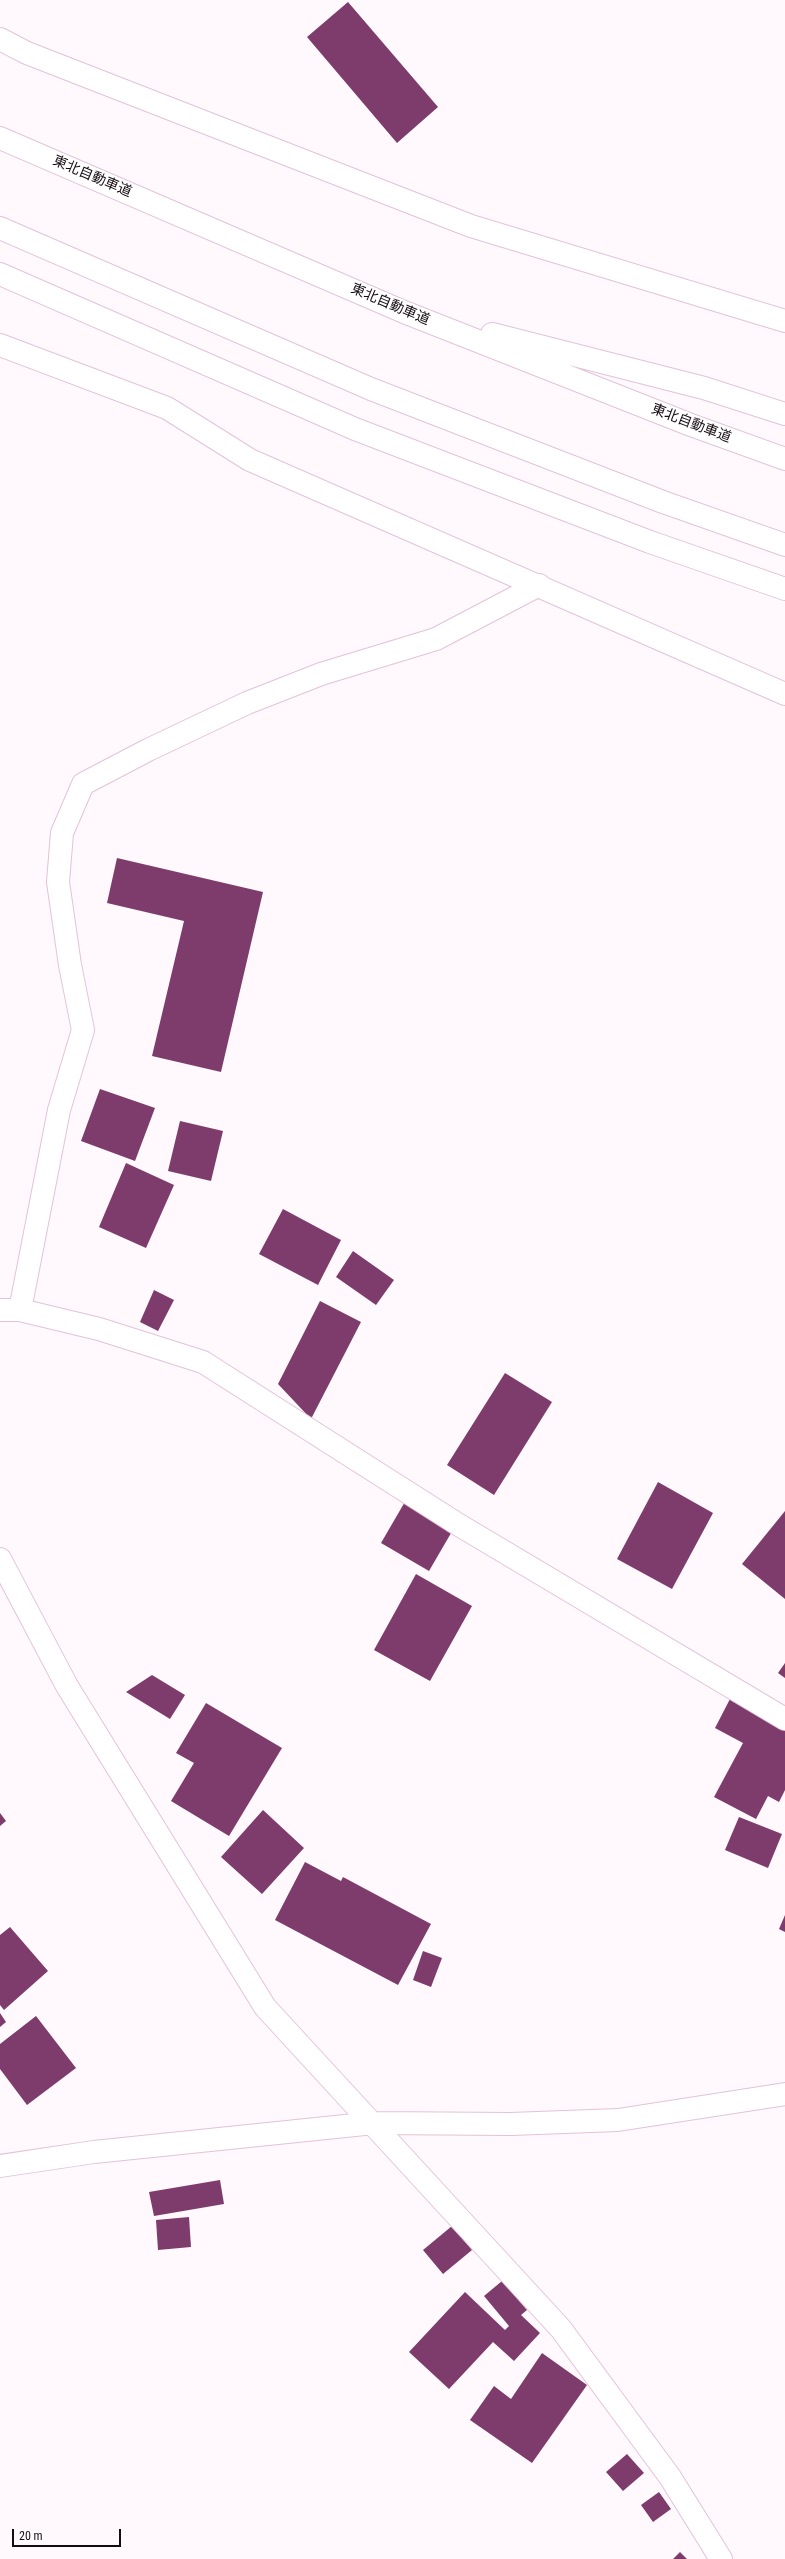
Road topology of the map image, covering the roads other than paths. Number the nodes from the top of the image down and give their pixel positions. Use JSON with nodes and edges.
{"nodes":[{"id":1,"x":0,"y":39,"type":"edge"},
{"id":2,"x":0,"y":138,"type":"edge"},
{"id":3,"x":0,"y":228,"type":"edge"},
{"id":4,"x":0,"y":274,"type":"edge"},
{"id":5,"x":404,"y":312,"type":"junction"},
{"id":6,"x":785,"y":320,"type":"edge"},
{"id":7,"x":0,"y":345,"type":"edge"},
{"id":8,"x":785,"y":414,"type":"edge"},
{"id":9,"x":785,"y":459,"type":"edge"},
{"id":10,"x":785,"y":545,"type":"edge"},
{"id":11,"x":539,"y":585,"type":"junction"},
{"id":12,"x":785,"y":589,"type":"edge"},
{"id":13,"x":785,"y":694,"type":"edge"},
{"id":14,"x":10,"y":1310,"type":"edge"},
{"id":15,"x":0,"y":1560,"type":"edge"},
{"id":16,"x":785,"y":1719,"type":"edge"},
{"id":17,"x":785,"y":2094,"type":"edge"},
{"id":18,"x":374,"y":2123,"type":"junction"},
{"id":19,"x":0,"y":2166,"type":"edge"},
{"id":20,"x":721,"y":2559,"type":"edge"}],
"edges":[{"from":1,"to":6,"type":"main road"},
{"from":2,"to":5,"type":"main road","name":"東北自動車道"},
{"from":3,"to":10,"type":"main road"},
{"from":4,"to":12,"type":"main road"},
{"from":5,"to":8,"type":"main road"},
{"from":5,"to":9,"type":"main road","name":"東北自動車道"},
{"from":7,"to":11,"type":"main road"},
{"from":11,"to":13,"type":"main road"},
{"from":11,"to":14,"type":"main road"},
{"from":14,"to":16,"type":"main road"},
{"from":15,"to":18,"type":"main road"},
{"from":17,"to":18,"type":"main road"},
{"from":18,"to":19,"type":"main road"},
{"from":18,"to":20,"type":"main road"}]}
